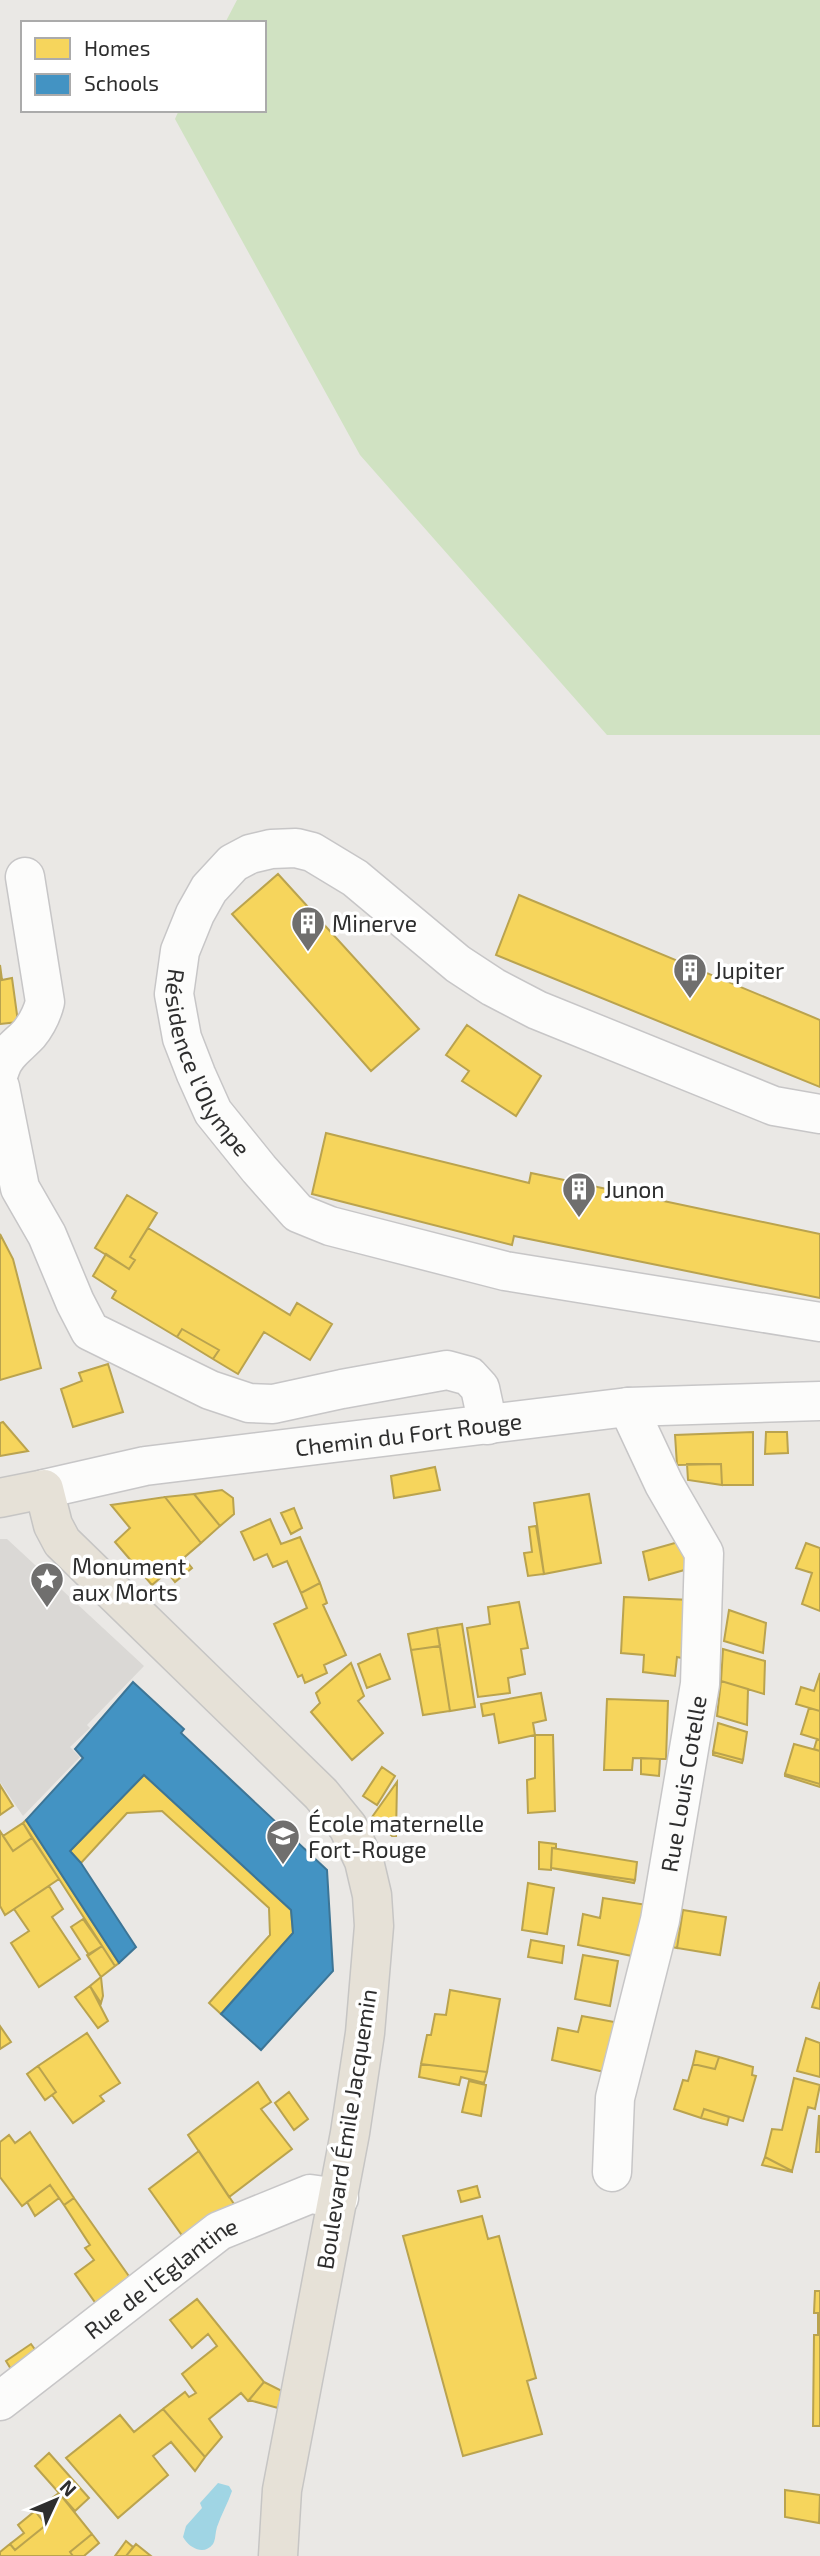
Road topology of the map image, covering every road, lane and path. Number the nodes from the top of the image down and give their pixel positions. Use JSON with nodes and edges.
{"nodes":[{"id":1,"x":25,"y":877,"type":"dead end"},
{"id":2,"x":0,"y":1070,"type":"edge"},
{"id":3,"x":0,"y":1087,"type":"edge"},
{"id":4,"x":820,"y":1114,"type":"edge"},
{"id":5,"x":820,"y":1322,"type":"edge"},
{"id":6,"x":820,"y":1401,"type":"edge"},
{"id":7,"x":628,"y":1408,"type":"junction"},
{"id":8,"x":488,"y":1425,"type":"junction"},
{"id":9,"x":44,"y":1489,"type":"junction"},
{"id":10,"x":0,"y":1498,"type":"edge"},
{"id":11,"x":612,"y":2172,"type":"dead end"},
{"id":12,"x":339,"y":2198,"type":"junction"},
{"id":13,"x":0,"y":2401,"type":"edge"},
{"id":14,"x":278,"y":2556,"type":"edge"}],
"edges":[{"from":1,"to":2,"type":"street"},
{"from":3,"to":8,"type":"street"},
{"from":4,"to":5,"type":"street","name":"Résidence l'Olympe"},
{"from":6,"to":7,"type":"street","name":"Chemin du Fort Rouge"},
{"from":7,"to":8,"type":"street","name":"Chemin du Fort Rouge"},
{"from":7,"to":11,"type":"street","name":"Rue Louis Cotelle"},
{"from":8,"to":9,"type":"street","name":"Chemin du Fort Rouge"},
{"from":9,"to":10,"type":"main road","name":"Chemin du Fort Rouge"},
{"from":9,"to":12,"type":"main road","name":"Boulevard Émile Jacquemin"},
{"from":12,"to":13,"type":"street","name":"Rue de l'Eglantine"},
{"from":12,"to":14,"type":"main road","name":"Boulevard Émile Jacquemin"}]}
